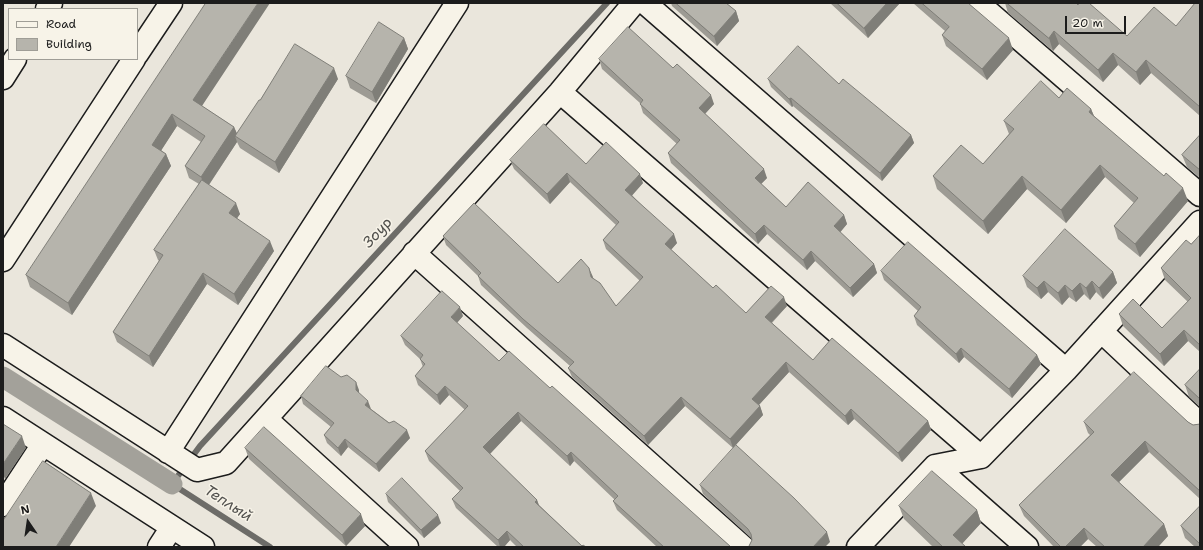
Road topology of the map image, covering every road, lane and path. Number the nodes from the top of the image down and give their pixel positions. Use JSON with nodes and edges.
{"nodes":[{"id":1,"x":170,"y":3,"type":"edge"},
{"id":2,"x":457,"y":3,"type":"edge"},
{"id":3,"x":634,"y":3,"type":"edge"},
{"id":4,"x":645,"y":3,"type":"edge"},
{"id":5,"x":978,"y":3,"type":"edge"},
{"id":6,"x":138,"y":52,"type":"edge"},
{"id":7,"x":14,"y":60,"type":"edge"},
{"id":8,"x":133,"y":60,"type":"edge"},
{"id":9,"x":3,"y":78,"type":"edge"},
{"id":10,"x":560,"y":92,"type":"junction"},
{"id":11,"x":1200,"y":195,"type":"edge"},
{"id":12,"x":1200,"y":222,"type":"edge"},
{"id":13,"x":414,"y":253,"type":"junction"},
{"id":14,"x":3,"y":260,"type":"edge"},
{"id":15,"x":1101,"y":331,"type":"junction"},
{"id":16,"x":3,"y":345,"type":"edge"},
{"id":17,"x":1066,"y":370,"type":"junction"},
{"id":18,"x":3,"y":418,"type":"edge"},
{"id":19,"x":266,"y":419,"type":"junction"},
{"id":20,"x":1200,"y":424,"type":"edge"},
{"id":21,"x":43,"y":444,"type":"junction"},
{"id":22,"x":168,"y":452,"type":"junction"},
{"id":23,"x":981,"y":457,"type":"junction"},
{"id":24,"x":935,"y":466,"type":"junction"},
{"id":25,"x":3,"y":505,"type":"edge"},
{"id":26,"x":172,"y":527,"type":"junction"},
{"id":27,"x":159,"y":547,"type":"edge"},
{"id":28,"x":203,"y":547,"type":"edge"},
{"id":29,"x":407,"y":547,"type":"edge"},
{"id":30,"x":743,"y":547,"type":"edge"},
{"id":31,"x":858,"y":547,"type":"edge"},
{"id":32,"x":1027,"y":547,"type":"edge"}],
"edges":[{"from":1,"to":6,"type":"street"},
{"from":2,"to":22,"type":"street"},
{"from":3,"to":10,"type":"street"},
{"from":4,"to":17,"type":"street"},
{"from":5,"to":11,"type":"street"},
{"from":7,"to":9,"type":"street"},
{"from":8,"to":14,"type":"street"},
{"from":10,"to":13,"type":"street"},
{"from":10,"to":23,"type":"street"},
{"from":12,"to":15,"type":"street"},
{"from":13,"to":19,"type":"street"},
{"from":13,"to":30,"type":"street"},
{"from":15,"to":17,"type":"street"},
{"from":15,"to":20,"type":"street"},
{"from":16,"to":22,"type":"street"},
{"from":17,"to":23,"type":"street"},
{"from":18,"to":21,"type":"street"},
{"from":19,"to":22,"type":"street"},
{"from":19,"to":29,"type":"street"},
{"from":21,"to":25,"type":"street"},
{"from":21,"to":26,"type":"street"},
{"from":23,"to":24,"type":"street"},
{"from":24,"to":31,"type":"street"},
{"from":24,"to":32,"type":"street"},
{"from":26,"to":27,"type":"street"},
{"from":26,"to":28,"type":"street"}]}
